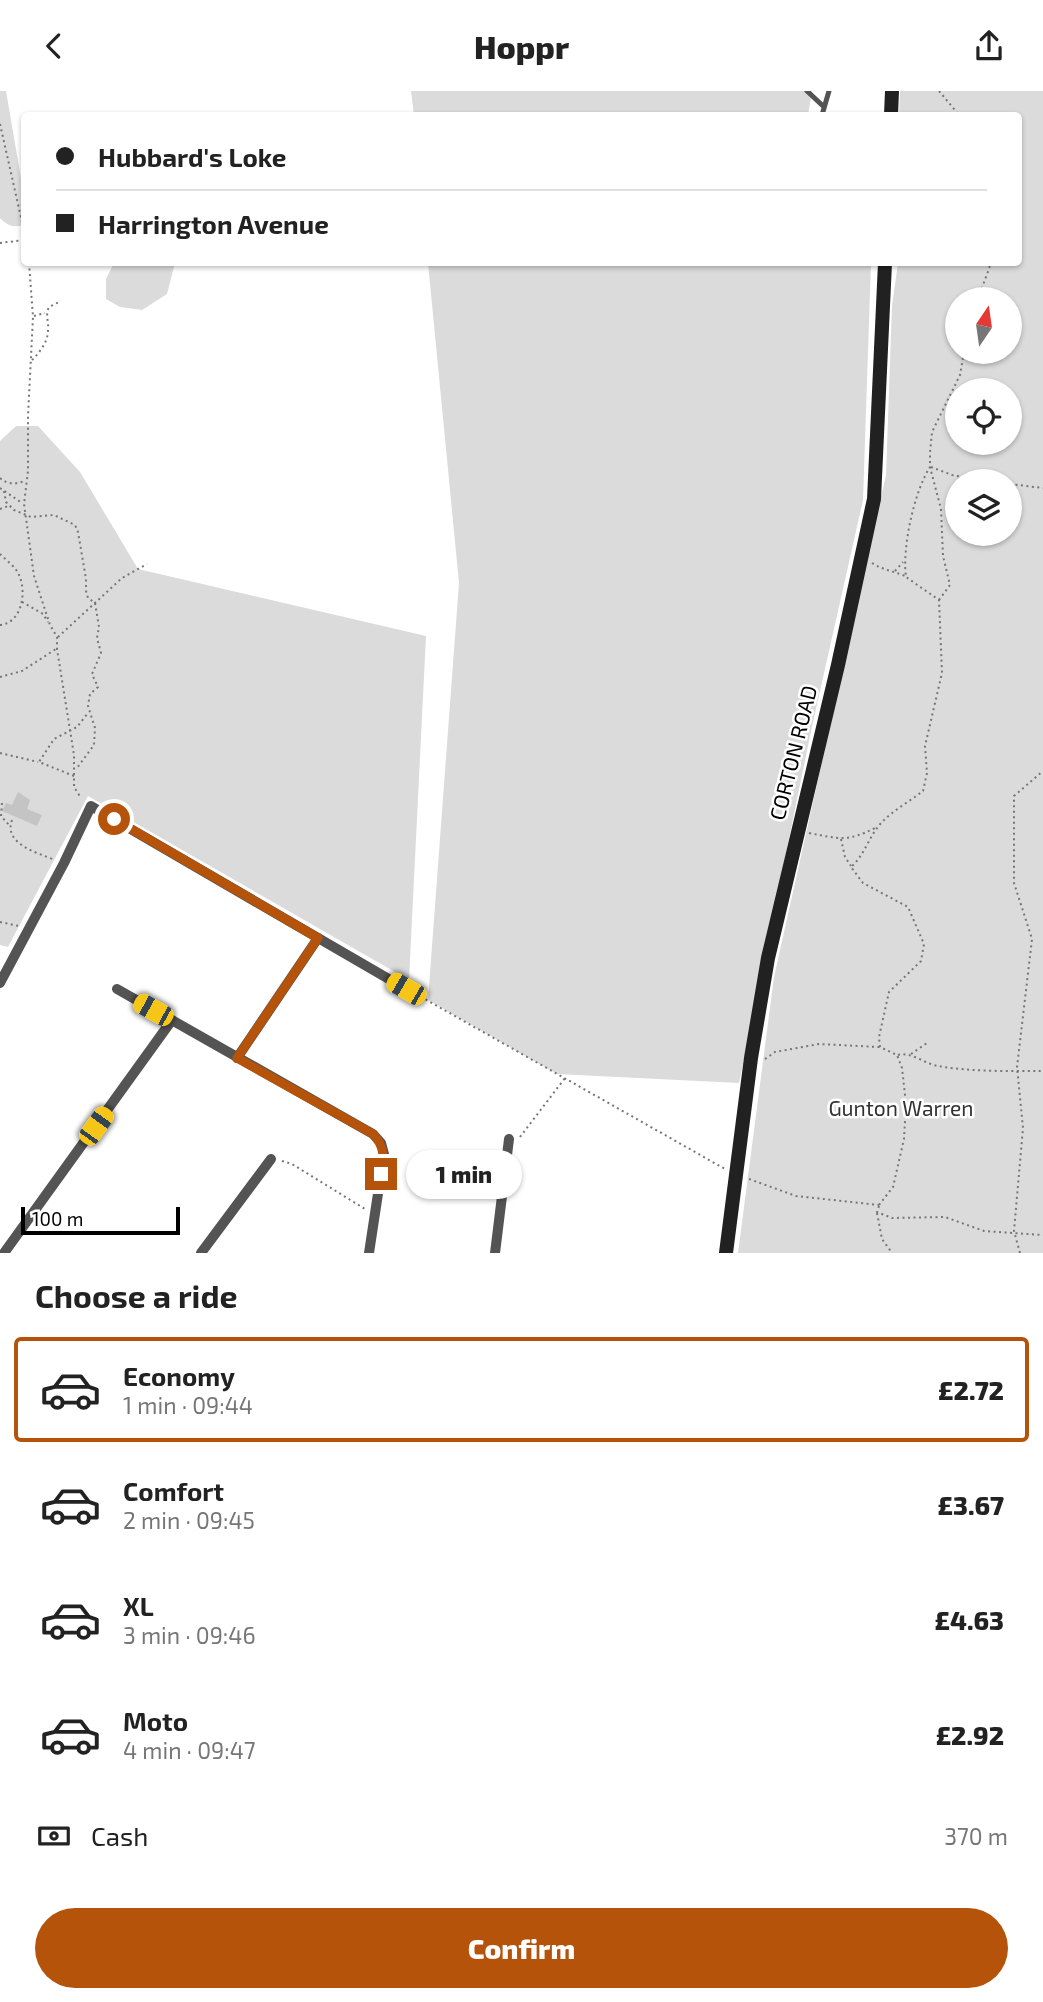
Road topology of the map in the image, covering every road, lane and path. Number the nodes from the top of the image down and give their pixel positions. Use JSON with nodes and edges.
{"nodes":[{"id":1,"x":807,"y":91,"type":"edge"},
{"id":2,"x":829,"y":91,"type":"edge"},
{"id":3,"x":892,"y":91,"type":"edge"},
{"id":4,"x":939,"y":91,"type":"edge"},
{"id":5,"x":823,"y":106,"type":"junction"},
{"id":6,"x":822,"y":112,"type":"edge"},
{"id":7,"x":891,"y":112,"type":"edge"},
{"id":8,"x":956,"y":112,"type":"edge"},
{"id":9,"x":0,"y":124,"type":"edge"},
{"id":10,"x":21,"y":218,"type":"edge"},
{"id":11,"x":21,"y":241,"type":"edge"},
{"id":12,"x":0,"y":243,"type":"edge"},
{"id":13,"x":29,"y":266,"type":"edge"},
{"id":14,"x":885,"y":266,"type":"edge"},
{"id":15,"x":990,"y":266,"type":"edge"},
{"id":16,"x":982,"y":287,"type":"edge"},
{"id":17,"x":61,"y":301,"type":"dead end"},
{"id":18,"x":46,"y":313,"type":"junction"},
{"id":19,"x":33,"y":317,"type":"junction"},
{"id":20,"x":32,"y":360,"type":"junction"},
{"id":21,"x":962,"y":364,"type":"edge"},
{"id":22,"x":930,"y":467,"type":"junction"},
{"id":23,"x":945,"y":472,"type":"edge"},
{"id":24,"x":1,"y":479,"type":"edge"},
{"id":25,"x":26,"y":481,"type":"junction"},
{"id":26,"x":1022,"y":485,"type":"edge"},
{"id":27,"x":0,"y":488,"type":"edge"},
{"id":28,"x":1043,"y":488,"type":"edge"},
{"id":29,"x":4,"y":491,"type":"junction"},
{"id":30,"x":24,"y":504,"type":"junction"},
{"id":31,"x":8,"y":506,"type":"junction"},
{"id":32,"x":0,"y":509,"type":"edge"},
{"id":33,"x":25,"y":514,"type":"junction"},
{"id":34,"x":0,"y":554,"type":"edge"},
{"id":35,"x":860,"y":560,"type":"junction"},
{"id":36,"x":904,"y":562,"type":"junction"},
{"id":37,"x":147,"y":564,"type":"dead end"},
{"id":38,"x":894,"y":572,"type":"junction"},
{"id":39,"x":906,"y":577,"type":"junction"},
{"id":40,"x":939,"y":600,"type":"junction"},
{"id":41,"x":22,"y":601,"type":"junction"},
{"id":42,"x":95,"y":603,"type":"junction"},
{"id":43,"x":0,"y":625,"type":"edge"},
{"id":44,"x":50,"y":625,"type":"junction"},
{"id":45,"x":57,"y":637,"type":"junction"},
{"id":46,"x":57,"y":649,"type":"junction"},
{"id":47,"x":0,"y":677,"type":"edge"},
{"id":48,"x":89,"y":711,"type":"junction"},
{"id":49,"x":69,"y":731,"type":"junction"},
{"id":50,"x":0,"y":753,"type":"edge"},
{"id":51,"x":39,"y":762,"type":"junction"},
{"id":52,"x":75,"y":769,"type":"junction"},
{"id":53,"x":1043,"y":771,"type":"edge"},
{"id":54,"x":75,"y":776,"type":"junction"},
{"id":55,"x":2,"y":803,"type":"edge"},
{"id":56,"x":88,"y":804,"type":"junction"},
{"id":57,"x":12,"y":820,"type":"dead end"},
{"id":58,"x":10,"y":826,"type":"junction"},
{"id":59,"x":876,"y":828,"type":"dead end"},
{"id":60,"x":796,"y":831,"type":"junction"},
{"id":61,"x":841,"y":839,"type":"junction"},
{"id":62,"x":56,"y":860,"type":"dead end"},
{"id":63,"x":851,"y":867,"type":"junction"},
{"id":64,"x":0,"y":922,"type":"edge"},
{"id":65,"x":22,"y":927,"type":"dead end"},
{"id":66,"x":318,"y":938,"type":"junction"},
{"id":67,"x":0,"y":983,"type":"edge"},
{"id":68,"x":117,"y":989,"type":"dead end"},
{"id":69,"x":406,"y":989,"type":"joint"},
{"id":70,"x":172,"y":1020,"type":"junction"},
{"id":71,"x":927,"y":1043,"type":"dead end"},
{"id":72,"x":880,"y":1047,"type":"junction"},
{"id":73,"x":897,"y":1055,"type":"junction"},
{"id":74,"x":910,"y":1055,"type":"junction"},
{"id":75,"x":237,"y":1058,"type":"junction"},
{"id":76,"x":751,"y":1058,"type":"junction"},
{"id":77,"x":1018,"y":1071,"type":"junction"},
{"id":78,"x":1043,"y":1071,"type":"edge"},
{"id":79,"x":566,"y":1078,"type":"junction"},
{"id":80,"x":509,"y":1139,"type":"joint"},
{"id":81,"x":271,"y":1159,"type":"joint"},
{"id":82,"x":735,"y":1175,"type":"junction"},
{"id":83,"x":879,"y":1205,"type":"junction"},
{"id":84,"x":877,"y":1212,"type":"junction"},
{"id":85,"x":375,"y":1215,"type":"junction"},
{"id":86,"x":1014,"y":1231,"type":"junction"},
{"id":87,"x":1043,"y":1235,"type":"edge"},
{"id":88,"x":4,"y":1253,"type":"edge"},
{"id":89,"x":201,"y":1253,"type":"edge"},
{"id":90,"x":369,"y":1253,"type":"edge"},
{"id":91,"x":495,"y":1253,"type":"edge"},
{"id":92,"x":726,"y":1253,"type":"edge"},
{"id":93,"x":892,"y":1253,"type":"edge"},
{"id":94,"x":1020,"y":1253,"type":"edge"}],
"edges":[{"from":1,"to":5,"type":"lane"},
{"from":2,"to":5,"type":"lane"},
{"from":3,"to":7,"type":"main road"},
{"from":4,"to":8,"type":"path"},
{"from":5,"to":6,"type":"lane"},
{"from":9,"to":10,"type":"path"},
{"from":11,"to":12,"type":"path"},
{"from":13,"to":19,"type":"path"},
{"from":14,"to":35,"type":"main road","name":"CORTON ROAD"},
{"from":15,"to":16,"type":"path"},
{"from":17,"to":18,"type":"path"},
{"from":18,"to":19,"type":"path"},
{"from":18,"to":20,"type":"path"},
{"from":19,"to":20,"type":"path"},
{"from":20,"to":25,"type":"path"},
{"from":21,"to":22,"type":"path"},
{"from":22,"to":23,"type":"path"},
{"from":22,"to":36,"type":"path"},
{"from":22,"to":40,"type":"path"},
{"from":24,"to":25,"type":"path"},
{"from":25,"to":30,"type":"path"},
{"from":26,"to":28,"type":"path"},
{"from":27,"to":29,"type":"path"},
{"from":29,"to":30,"type":"path"},
{"from":29,"to":31,"type":"path"},
{"from":30,"to":33,"type":"path"},
{"from":31,"to":32,"type":"path"},
{"from":31,"to":33,"type":"path"},
{"from":33,"to":42,"type":"path"},
{"from":33,"to":44,"type":"path"},
{"from":34,"to":41,"type":"path"},
{"from":35,"to":38,"type":"path"},
{"from":35,"to":60,"type":"main road","name":"CORTON ROAD"},
{"from":36,"to":38,"type":"path"},
{"from":36,"to":39,"type":"path"},
{"from":37,"to":42,"type":"path"},
{"from":38,"to":39,"type":"path"},
{"from":39,"to":40,"type":"path"},
{"from":40,"to":63,"type":"path"},
{"from":41,"to":43,"type":"path"},
{"from":41,"to":44,"type":"path"},
{"from":42,"to":45,"type":"path"},
{"from":42,"to":48,"type":"path"},
{"from":44,"to":45,"type":"path"},
{"from":45,"to":46,"type":"path"},
{"from":46,"to":47,"type":"path"},
{"from":46,"to":49,"type":"path"},
{"from":48,"to":49,"type":"path"},
{"from":48,"to":52,"type":"path"},
{"from":49,"to":51,"type":"path"},
{"from":49,"to":52,"type":"path"},
{"from":50,"to":51,"type":"path"},
{"from":51,"to":54,"type":"path"},
{"from":52,"to":54,"type":"path"},
{"from":53,"to":77,"type":"path"},
{"from":54,"to":56,"type":"path"},
{"from":55,"to":58,"type":"path"},
{"from":56,"to":66,"type":"street"},
{"from":56,"to":67,"type":"street"},
{"from":57,"to":58,"type":"path"},
{"from":58,"to":62,"type":"path"},
{"from":59,"to":61,"type":"path"},
{"from":60,"to":61,"type":"path"},
{"from":60,"to":76,"type":"main road","name":"CORTON ROAD"},
{"from":61,"to":63,"type":"path"},
{"from":63,"to":72,"type":"path"},
{"from":64,"to":65,"type":"path"},
{"from":66,"to":69,"type":"street"},
{"from":66,"to":75,"type":"street"},
{"from":68,"to":70,"type":"street"},
{"from":69,"to":79,"type":"path"},
{"from":70,"to":75,"type":"street"},
{"from":70,"to":88,"type":"street"},
{"from":71,"to":74,"type":"path"},
{"from":72,"to":73,"type":"path"},
{"from":72,"to":76,"type":"path"},
{"from":73,"to":74,"type":"path"},
{"from":73,"to":83,"type":"path"},
{"from":74,"to":77,"type":"path"},
{"from":75,"to":85,"type":"street"},
{"from":76,"to":82,"type":"main road","name":"CORTON ROAD"},
{"from":77,"to":78,"type":"path"},
{"from":77,"to":86,"type":"path"},
{"from":79,"to":80,"type":"path"},
{"from":79,"to":82,"type":"path"},
{"from":80,"to":91,"type":"street"},
{"from":81,"to":85,"type":"path"},
{"from":81,"to":89,"type":"street"},
{"from":82,"to":83,"type":"path"},
{"from":82,"to":92,"type":"main road","name":"CORTON ROAD"},
{"from":83,"to":84,"type":"path"},
{"from":84,"to":86,"type":"path"},
{"from":84,"to":93,"type":"path"},
{"from":85,"to":90,"type":"street"},
{"from":86,"to":87,"type":"path"},
{"from":86,"to":94,"type":"path"}]}
